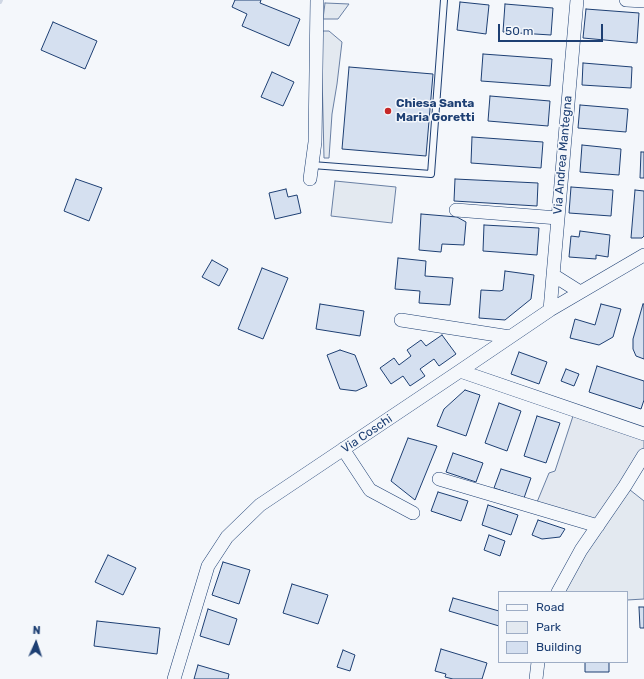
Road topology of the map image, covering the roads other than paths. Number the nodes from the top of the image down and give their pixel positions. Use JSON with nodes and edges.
{"nodes":[{"id":1,"x":317,"y":0,"type":"edge"},
{"id":2,"x":444,"y":0,"type":"edge"},
{"id":3,"x":577,"y":0,"type":"edge"},
{"id":4,"x":626,"y":0,"type":"edge"},
{"id":5,"x":644,"y":1,"type":"edge"},
{"id":6,"x":312,"y":165,"type":"junction"},
{"id":7,"x":310,"y":179,"type":"dead end"},
{"id":8,"x":456,"y":210,"type":"dead end"},
{"id":9,"x":558,"y":218,"type":"junction"},
{"id":10,"x":643,"y":256,"type":"edge"},
{"id":11,"x":553,"y":275,"type":"junction"},
{"id":12,"x":580,"y":292,"type":"junction"},
{"id":13,"x":550,"y":310,"type":"junction"},
{"id":14,"x":401,"y":320,"type":"dead end"},
{"id":15,"x":510,"y":338,"type":"junction"},
{"id":16,"x":460,"y":371,"type":"junction"},
{"id":17,"x":644,"y":434,"type":"edge"},
{"id":18,"x":343,"y":449,"type":"junction"},
{"id":19,"x":644,"y":455,"type":"edge"},
{"id":20,"x":439,"y":478,"type":"dead end"},
{"id":21,"x":413,"y":513,"type":"dead end"},
{"id":22,"x":598,"y":526,"type":"junction"},
{"id":23,"x":559,"y":591,"type":"edge"},
{"id":24,"x":538,"y":663,"type":"edge"},
{"id":25,"x":174,"y":679,"type":"edge"},
{"id":26,"x":536,"y":679,"type":"edge"}],
"edges":[{"from":1,"to":6,"type":"street"},
{"from":2,"to":6,"type":"lane"},
{"from":3,"to":9,"type":"street","name":"Via Andrea Mantegna"},
{"from":4,"to":5,"type":"street"},
{"from":6,"to":7,"type":"street"},
{"from":8,"to":9,"type":"street"},
{"from":9,"to":11,"type":"street","name":"Via Andrea Mantegna"},
{"from":10,"to":12,"type":"street","name":"Via Coschi"},
{"from":11,"to":12,"type":"street"},
{"from":11,"to":13,"type":"street","name":"Via Andrea Mantegna"},
{"from":12,"to":13,"type":"street","name":"Via Coschi"},
{"from":13,"to":15,"type":"street","name":"Via Coschi"},
{"from":14,"to":15,"type":"street"},
{"from":15,"to":16,"type":"street","name":"Via Coschi"},
{"from":16,"to":17,"type":"street"},
{"from":16,"to":18,"type":"street","name":"Via Coschi"},
{"from":18,"to":21,"type":"street"},
{"from":18,"to":25,"type":"street","name":"Via Coschi"},
{"from":19,"to":22,"type":"street"},
{"from":20,"to":22,"type":"street"},
{"from":22,"to":23,"type":"street"},
{"from":24,"to":26,"type":"street"}]}
